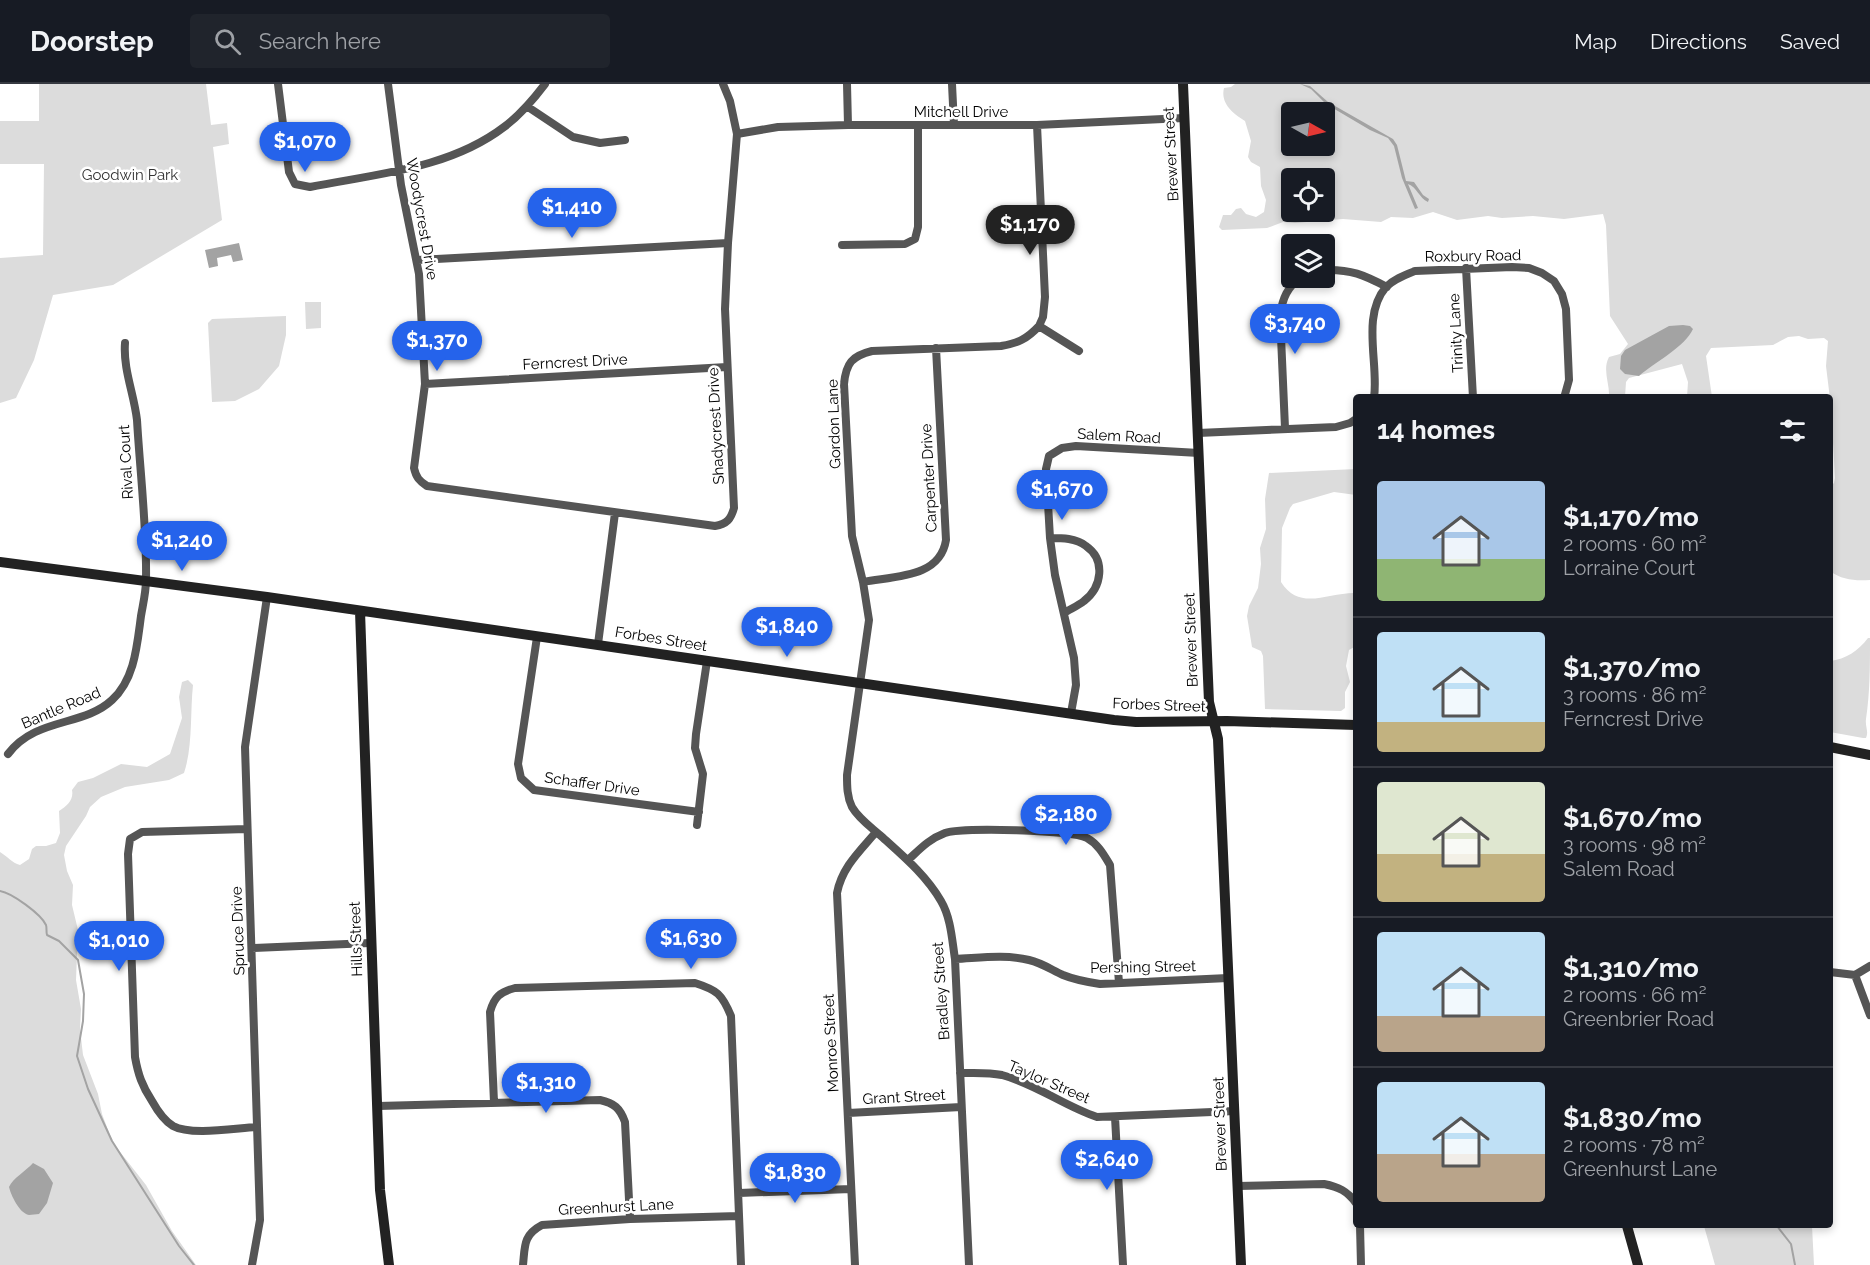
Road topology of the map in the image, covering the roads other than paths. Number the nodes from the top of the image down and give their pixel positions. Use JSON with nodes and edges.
{"nodes":[{"id":1,"x":278,"y":84,"type":"edge"},
{"id":2,"x":388,"y":84,"type":"edge"},
{"id":3,"x":545,"y":84,"type":"edge"},
{"id":4,"x":723,"y":84,"type":"edge"},
{"id":5,"x":847,"y":84,"type":"edge"},
{"id":6,"x":952,"y":84,"type":"edge"},
{"id":7,"x":1183,"y":84,"type":"edge"},
{"id":8,"x":528,"y":106,"type":"junction"},
{"id":9,"x":1184,"y":118,"type":"junction"},
{"id":10,"x":848,"y":125,"type":"junction"},
{"id":11,"x":954,"y":125,"type":"junction"},
{"id":12,"x":1037,"y":125,"type":"junction"},
{"id":13,"x":918,"y":126,"type":"junction"},
{"id":14,"x":737,"y":134,"type":"junction"},
{"id":15,"x":625,"y":140,"type":"dead end"},
{"id":16,"x":399,"y":170,"type":"junction"},
{"id":17,"x":728,"y":243,"type":"junction"},
{"id":18,"x":842,"y":245,"type":"dead end"},
{"id":19,"x":418,"y":261,"type":"junction"},
{"id":20,"x":1466,"y":268,"type":"junction"},
{"id":21,"x":1335,"y":270,"type":"edge"},
{"id":22,"x":1387,"y":287,"type":"junction"},
{"id":23,"x":1289,"y":288,"type":"edge"},
{"id":24,"x":1039,"y":326,"type":"junction"},
{"id":25,"x":125,"y":343,"type":"dead end"},
{"id":26,"x":936,"y":348,"type":"junction"},
{"id":27,"x":1079,"y":351,"type":"dead end"},
{"id":28,"x":727,"y":367,"type":"junction"},
{"id":29,"x":425,"y":384,"type":"junction"},
{"id":30,"x":1375,"y":394,"type":"edge"},
{"id":31,"x":1473,"y":394,"type":"edge"},
{"id":32,"x":1565,"y":394,"type":"edge"},
{"id":33,"x":1353,"y":421,"type":"edge"},
{"id":34,"x":1286,"y":428,"type":"junction"},
{"id":35,"x":1198,"y":433,"type":"junction"},
{"id":36,"x":1198,"y":453,"type":"junction"},
{"id":37,"x":615,"y":513,"type":"junction"},
{"id":38,"x":1050,"y":538,"type":"junction"},
{"id":39,"x":0,"y":562,"type":"edge"},
{"id":40,"x":146,"y":581,"type":"junction"},
{"id":41,"x":863,"y":582,"type":"junction"},
{"id":42,"x":267,"y":597,"type":"junction"},
{"id":43,"x":360,"y":611,"type":"junction"},
{"id":44,"x":1064,"y":613,"type":"junction"},
{"id":45,"x":537,"y":637,"type":"junction"},
{"id":46,"x":598,"y":644,"type":"junction"},
{"id":47,"x":707,"y":661,"type":"junction"},
{"id":48,"x":861,"y":683,"type":"junction"},
{"id":49,"x":1071,"y":713,"type":"junction"},
{"id":50,"x":1213,"y":721,"type":"junction"},
{"id":51,"x":1353,"y":725,"type":"edge"},
{"id":52,"x":1833,"y":748,"type":"edge"},
{"id":53,"x":8,"y":754,"type":"dead end"},
{"id":54,"x":1870,"y":755,"type":"edge"},
{"id":55,"x":699,"y":812,"type":"junction"},
{"id":56,"x":697,"y":825,"type":"dead end"},
{"id":57,"x":247,"y":829,"type":"junction"},
{"id":58,"x":876,"y":832,"type":"junction"},
{"id":59,"x":908,"y":860,"type":"junction"},
{"id":60,"x":370,"y":943,"type":"junction"},
{"id":61,"x":252,"y":948,"type":"junction"},
{"id":62,"x":955,"y":959,"type":"junction"},
{"id":63,"x":1870,"y":966,"type":"edge"},
{"id":64,"x":1833,"y":972,"type":"edge"},
{"id":65,"x":1855,"y":975,"type":"junction"},
{"id":66,"x":1228,"y":978,"type":"junction"},
{"id":67,"x":1119,"y":983,"type":"junction"},
{"id":68,"x":1870,"y":1015,"type":"edge"},
{"id":69,"x":960,"y":1073,"type":"junction"},
{"id":70,"x":494,"y":1102,"type":"junction"},
{"id":71,"x":378,"y":1106,"type":"junction"},
{"id":72,"x":961,"y":1107,"type":"junction"},
{"id":73,"x":1235,"y":1111,"type":"junction"},
{"id":74,"x":848,"y":1113,"type":"junction"},
{"id":75,"x":1115,"y":1116,"type":"junction"},
{"id":76,"x":257,"y":1127,"type":"junction"},
{"id":77,"x":1238,"y":1186,"type":"junction"},
{"id":78,"x":851,"y":1189,"type":"junction"},
{"id":79,"x":739,"y":1193,"type":"junction"},
{"id":80,"x":1353,"y":1199,"type":"edge"},
{"id":81,"x":739,"y":1216,"type":"junction"},
{"id":82,"x":630,"y":1219,"type":"junction"},
{"id":83,"x":1360,"y":1228,"type":"edge"},
{"id":84,"x":1628,"y":1228,"type":"edge"},
{"id":85,"x":252,"y":1265,"type":"edge"},
{"id":86,"x":389,"y":1265,"type":"edge"},
{"id":87,"x":523,"y":1265,"type":"edge"},
{"id":88,"x":741,"y":1265,"type":"edge"},
{"id":89,"x":855,"y":1265,"type":"edge"},
{"id":90,"x":969,"y":1265,"type":"edge"},
{"id":91,"x":1124,"y":1265,"type":"edge"},
{"id":92,"x":1241,"y":1265,"type":"edge"},
{"id":93,"x":1361,"y":1265,"type":"edge"},
{"id":94,"x":1638,"y":1265,"type":"edge"}],
"edges":[{"from":1,"to":16,"type":"street"},
{"from":2,"to":16,"type":"street","name":"Woodycrest Drive"},
{"from":3,"to":8,"type":"street"},
{"from":4,"to":14,"type":"street","name":"Shadycrest Drive"},
{"from":5,"to":10,"type":"street"},
{"from":6,"to":11,"type":"street"},
{"from":7,"to":9,"type":"main road","name":"Brewer Street"},
{"from":8,"to":15,"type":"street"},
{"from":8,"to":16,"type":"street"},
{"from":9,"to":12,"type":"street","name":"Mitchell Drive"},
{"from":9,"to":35,"type":"main road","name":"Brewer Street"},
{"from":10,"to":13,"type":"street","name":"Mitchell Drive"},
{"from":10,"to":14,"type":"street","name":"Mitchell Drive"},
{"from":11,"to":12,"type":"street","name":"Mitchell Drive"},
{"from":11,"to":13,"type":"street","name":"Mitchell Drive"},
{"from":12,"to":24,"type":"street"},
{"from":13,"to":18,"type":"street"},
{"from":14,"to":17,"type":"street","name":"Shadycrest Drive"},
{"from":16,"to":19,"type":"street","name":"Woodycrest Drive"},
{"from":17,"to":19,"type":"street"},
{"from":17,"to":28,"type":"street","name":"Shadycrest Drive"},
{"from":19,"to":29,"type":"street","name":"Woodycrest Drive"},
{"from":20,"to":22,"type":"street","name":"Roxbury Road"},
{"from":20,"to":31,"type":"street","name":"Trinity Lane"},
{"from":20,"to":32,"type":"street","name":"Roxbury Road"},
{"from":21,"to":22,"type":"street"},
{"from":22,"to":30,"type":"street"},
{"from":23,"to":34,"type":"street"},
{"from":24,"to":26,"type":"street","name":"Gordon Lane"},
{"from":24,"to":27,"type":"street"},
{"from":25,"to":40,"type":"street","name":"Rival Court"},
{"from":26,"to":41,"type":"street","name":"Carpenter Drive"},
{"from":26,"to":41,"type":"street","name":"Gordon Lane"},
{"from":28,"to":29,"type":"street","name":"Ferncrest Drive"},
{"from":28,"to":37,"type":"street","name":"Shadycrest Drive"},
{"from":29,"to":37,"type":"street","name":"Woodycrest Drive"},
{"from":33,"to":34,"type":"street"},
{"from":34,"to":35,"type":"street"},
{"from":35,"to":36,"type":"main road","name":"Brewer Street"},
{"from":36,"to":38,"type":"street","name":"Salem Road"},
{"from":36,"to":50,"type":"main road","name":"Brewer Street"},
{"from":37,"to":46,"type":"street"},
{"from":38,"to":44,"type":"street","name":"Salem Road"},
{"from":38,"to":44,"type":"street"},
{"from":39,"to":40,"type":"main road","name":"Forbes Street"},
{"from":40,"to":42,"type":"main road","name":"Forbes Street"},
{"from":40,"to":53,"type":"street","name":"Bantle Road"},
{"from":41,"to":48,"type":"street","name":"Gordon Lane"},
{"from":42,"to":43,"type":"main road","name":"Forbes Street"},
{"from":42,"to":57,"type":"street","name":"Spruce Drive"},
{"from":43,"to":45,"type":"main road","name":"Forbes Street"},
{"from":43,"to":60,"type":"main road","name":"Hills Street"},
{"from":44,"to":49,"type":"street","name":"Salem Road"},
{"from":45,"to":46,"type":"main road","name":"Forbes Street"},
{"from":45,"to":55,"type":"street","name":"Schaffer Drive"},
{"from":46,"to":47,"type":"main road","name":"Forbes Street"},
{"from":47,"to":48,"type":"main road","name":"Forbes Street"},
{"from":47,"to":55,"type":"street"},
{"from":48,"to":49,"type":"main road","name":"Forbes Street"},
{"from":48,"to":58,"type":"street","name":"Bradley Street"},
{"from":49,"to":50,"type":"main road","name":"Forbes Street"},
{"from":50,"to":51,"type":"main road","name":"Forbes Street"},
{"from":50,"to":66,"type":"main road","name":"Brewer Street"},
{"from":52,"to":54,"type":"main road"},
{"from":55,"to":56,"type":"street"},
{"from":57,"to":61,"type":"street","name":"Spruce Drive"},
{"from":57,"to":76,"type":"street"},
{"from":58,"to":59,"type":"street","name":"Bradley Street"},
{"from":58,"to":74,"type":"street","name":"Monroe Street"},
{"from":59,"to":62,"type":"street","name":"Bradley Street"},
{"from":59,"to":67,"type":"street"},
{"from":60,"to":61,"type":"street"},
{"from":60,"to":71,"type":"main road","name":"Hills Street"},
{"from":61,"to":76,"type":"street","name":"Spruce Drive"},
{"from":62,"to":67,"type":"street","name":"Pershing Street"},
{"from":62,"to":69,"type":"street","name":"Bradley Street"},
{"from":63,"to":65,"type":"street"},
{"from":64,"to":65,"type":"street"},
{"from":65,"to":68,"type":"street"},
{"from":66,"to":67,"type":"street","name":"Pershing Street"},
{"from":66,"to":73,"type":"main road","name":"Brewer Street"},
{"from":69,"to":72,"type":"street","name":"Bradley Street"},
{"from":69,"to":75,"type":"street","name":"Taylor Street"},
{"from":70,"to":71,"type":"street"},
{"from":70,"to":79,"type":"street"},
{"from":70,"to":82,"type":"street"},
{"from":71,"to":86,"type":"main road","name":"Hills Street"},
{"from":72,"to":74,"type":"street","name":"Grant Street"},
{"from":72,"to":90,"type":"street","name":"Bradley Street"},
{"from":73,"to":75,"type":"street","name":"Taylor Street"},
{"from":73,"to":77,"type":"main road","name":"Brewer Street"},
{"from":74,"to":78,"type":"street","name":"Monroe Street"},
{"from":75,"to":91,"type":"street"},
{"from":76,"to":85,"type":"street","name":"Spruce Drive"},
{"from":77,"to":80,"type":"street"},
{"from":77,"to":92,"type":"main road","name":"Brewer Street"},
{"from":78,"to":79,"type":"street"},
{"from":78,"to":89,"type":"street","name":"Monroe Street"},
{"from":79,"to":81,"type":"street"},
{"from":81,"to":82,"type":"street","name":"Greenhurst Lane"},
{"from":81,"to":88,"type":"street"},
{"from":82,"to":87,"type":"street","name":"Greenhurst Lane"},
{"from":83,"to":93,"type":"street"},
{"from":84,"to":94,"type":"main road"}]}
